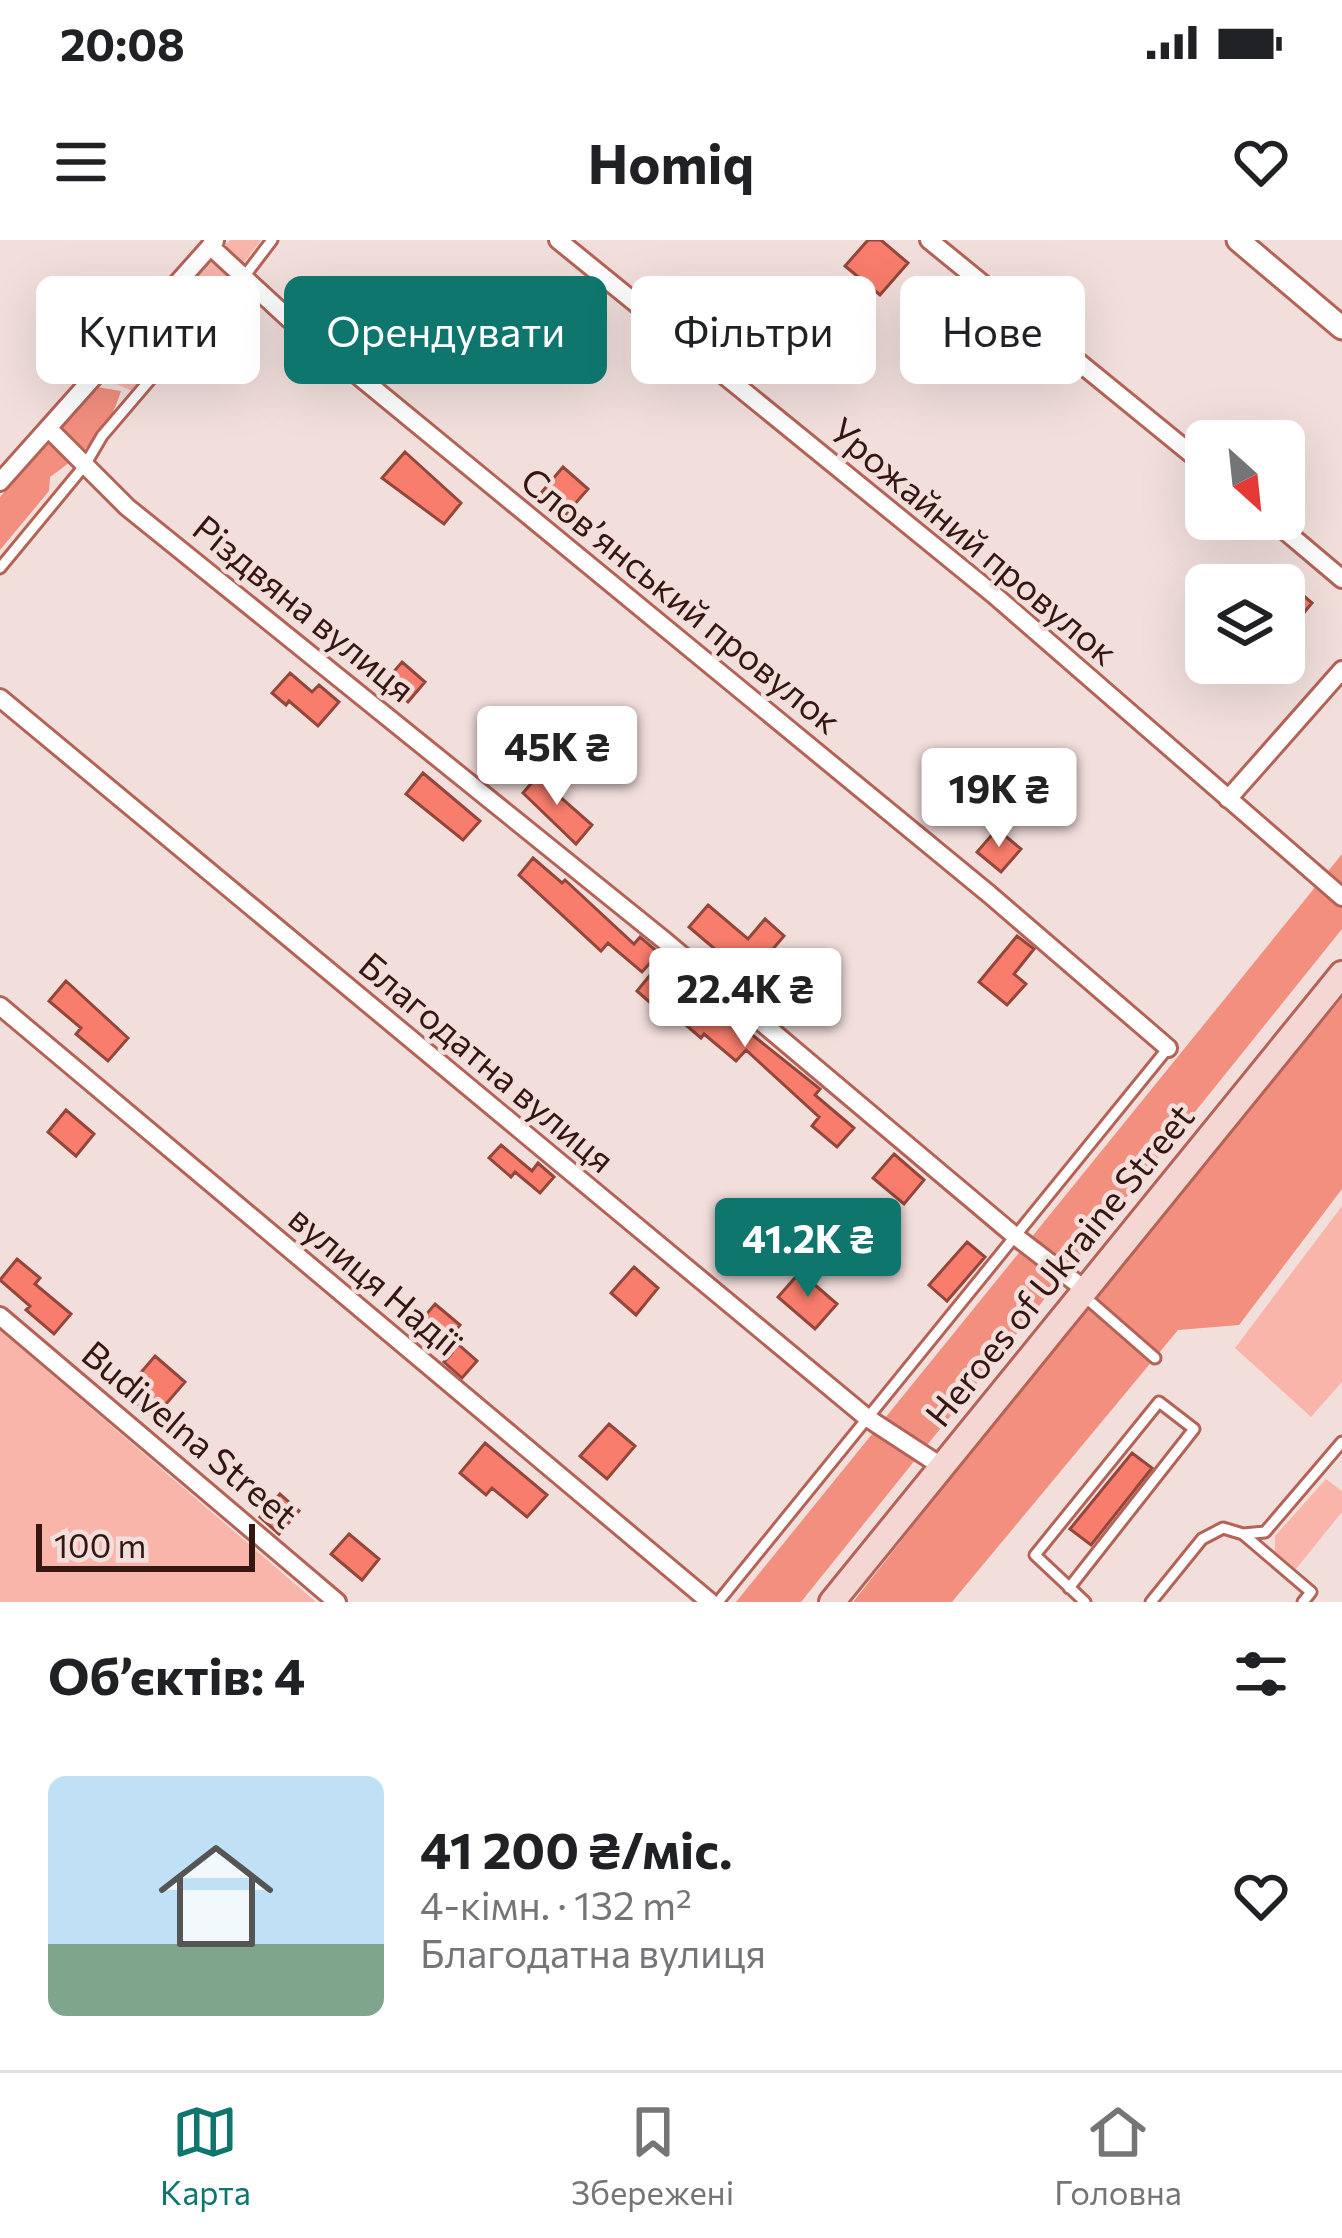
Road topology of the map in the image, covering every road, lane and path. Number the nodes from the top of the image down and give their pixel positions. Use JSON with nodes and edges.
{"nodes":[{"id":1,"x":272,"y":240,"type":"edge"},
{"id":2,"x":559,"y":240,"type":"edge"},
{"id":3,"x":929,"y":240,"type":"edge"},
{"id":4,"x":1238,"y":240,"type":"edge"},
{"id":5,"x":213,"y":243,"type":"edge"},
{"id":6,"x":242,"y":276,"type":"edge"},
{"id":7,"x":247,"y":276,"type":"edge"},
{"id":8,"x":260,"y":293,"type":"edge"},
{"id":9,"x":1342,"y":328,"type":"edge"},
{"id":10,"x":147,"y":384,"type":"edge"},
{"id":11,"x":48,"y":428,"type":"junction"},
{"id":12,"x":1185,"y":449,"type":"edge"},
{"id":13,"x":86,"y":465,"type":"junction"},
{"id":14,"x":2,"y":476,"type":"edge"},
{"id":15,"x":1296,"y":540,"type":"edge"},
{"id":16,"x":0,"y":568,"type":"edge"},
{"id":17,"x":1342,"y":579,"type":"edge"},
{"id":18,"x":1342,"y":670,"type":"edge"},
{"id":19,"x":0,"y":698,"type":"edge"},
{"id":20,"x":1228,"y":799,"type":"junction"},
{"id":21,"x":1342,"y":898,"type":"edge"},
{"id":22,"x":1342,"y":974,"type":"edge"},
{"id":23,"x":0,"y":1006,"type":"edge"},
{"id":24,"x":1168,"y":1048,"type":"joint"},
{"id":25,"x":1015,"y":1236,"type":"junction"},
{"id":26,"x":1082,"y":1290,"type":"junction"},
{"id":27,"x":0,"y":1316,"type":"edge"},
{"id":28,"x":1155,"y":1358,"type":"dead end"},
{"id":29,"x":866,"y":1417,"type":"junction"},
{"id":30,"x":1342,"y":1442,"type":"edge"},
{"id":31,"x":941,"y":1466,"type":"junction"},
{"id":32,"x":1243,"y":1534,"type":"junction"},
{"id":33,"x":1069,"y":1588,"type":"junction"},
{"id":34,"x":338,"y":1602,"type":"edge"},
{"id":35,"x":714,"y":1602,"type":"edge"},
{"id":36,"x":832,"y":1602,"type":"edge"},
{"id":37,"x":1085,"y":1602,"type":"edge"},
{"id":38,"x":1151,"y":1602,"type":"edge"},
{"id":39,"x":1303,"y":1602,"type":"edge"}],
"edges":[{"from":1,"to":7,"type":"lane"},
{"from":2,"to":20,"type":"street","name":"Урожайний провулок"},
{"from":3,"to":12,"type":"street"},
{"from":4,"to":9,"type":"street"},
{"from":5,"to":6,"type":"street","name":"Словʼянський провулок"},
{"from":5,"to":11,"type":"street"},
{"from":8,"to":24,"type":"street","name":"Словʼянський провулок"},
{"from":10,"to":13,"type":"lane"},
{"from":11,"to":13,"type":"street","name":"Різдвяна вулиця"},
{"from":11,"to":14,"type":"street"},
{"from":13,"to":16,"type":"lane"},
{"from":13,"to":25,"type":"street","name":"Різдвяна вулиця"},
{"from":15,"to":17,"type":"street"},
{"from":18,"to":20,"type":"street"},
{"from":19,"to":29,"type":"street","name":"Благодатна вулиця"},
{"from":20,"to":21,"type":"street","name":"Урожайний провулок"},
{"from":22,"to":26,"type":"main road","name":"Heroes of Ukraine Street"},
{"from":23,"to":35,"type":"street","name":"вулиця Надії"},
{"from":24,"to":25,"type":"lane"},
{"from":25,"to":26,"type":"street","name":"Різдвяна вулиця"},
{"from":25,"to":29,"type":"lane"},
{"from":26,"to":28,"type":"lane"},
{"from":26,"to":31,"type":"main road","name":"Heroes of Ukraine Street"},
{"from":27,"to":34,"type":"street","name":"Budivelna Street"},
{"from":29,"to":31,"type":"street","name":"Благодатна вулиця"},
{"from":29,"to":35,"type":"lane"},
{"from":30,"to":32,"type":"lane"},
{"from":31,"to":36,"type":"main road","name":"Heroes of Ukraine Street"},
{"from":32,"to":38,"type":"lane"},
{"from":32,"to":39,"type":"lane"},
{"from":33,"to":33,"type":"lane"},
{"from":33,"to":37,"type":"lane"}]}
